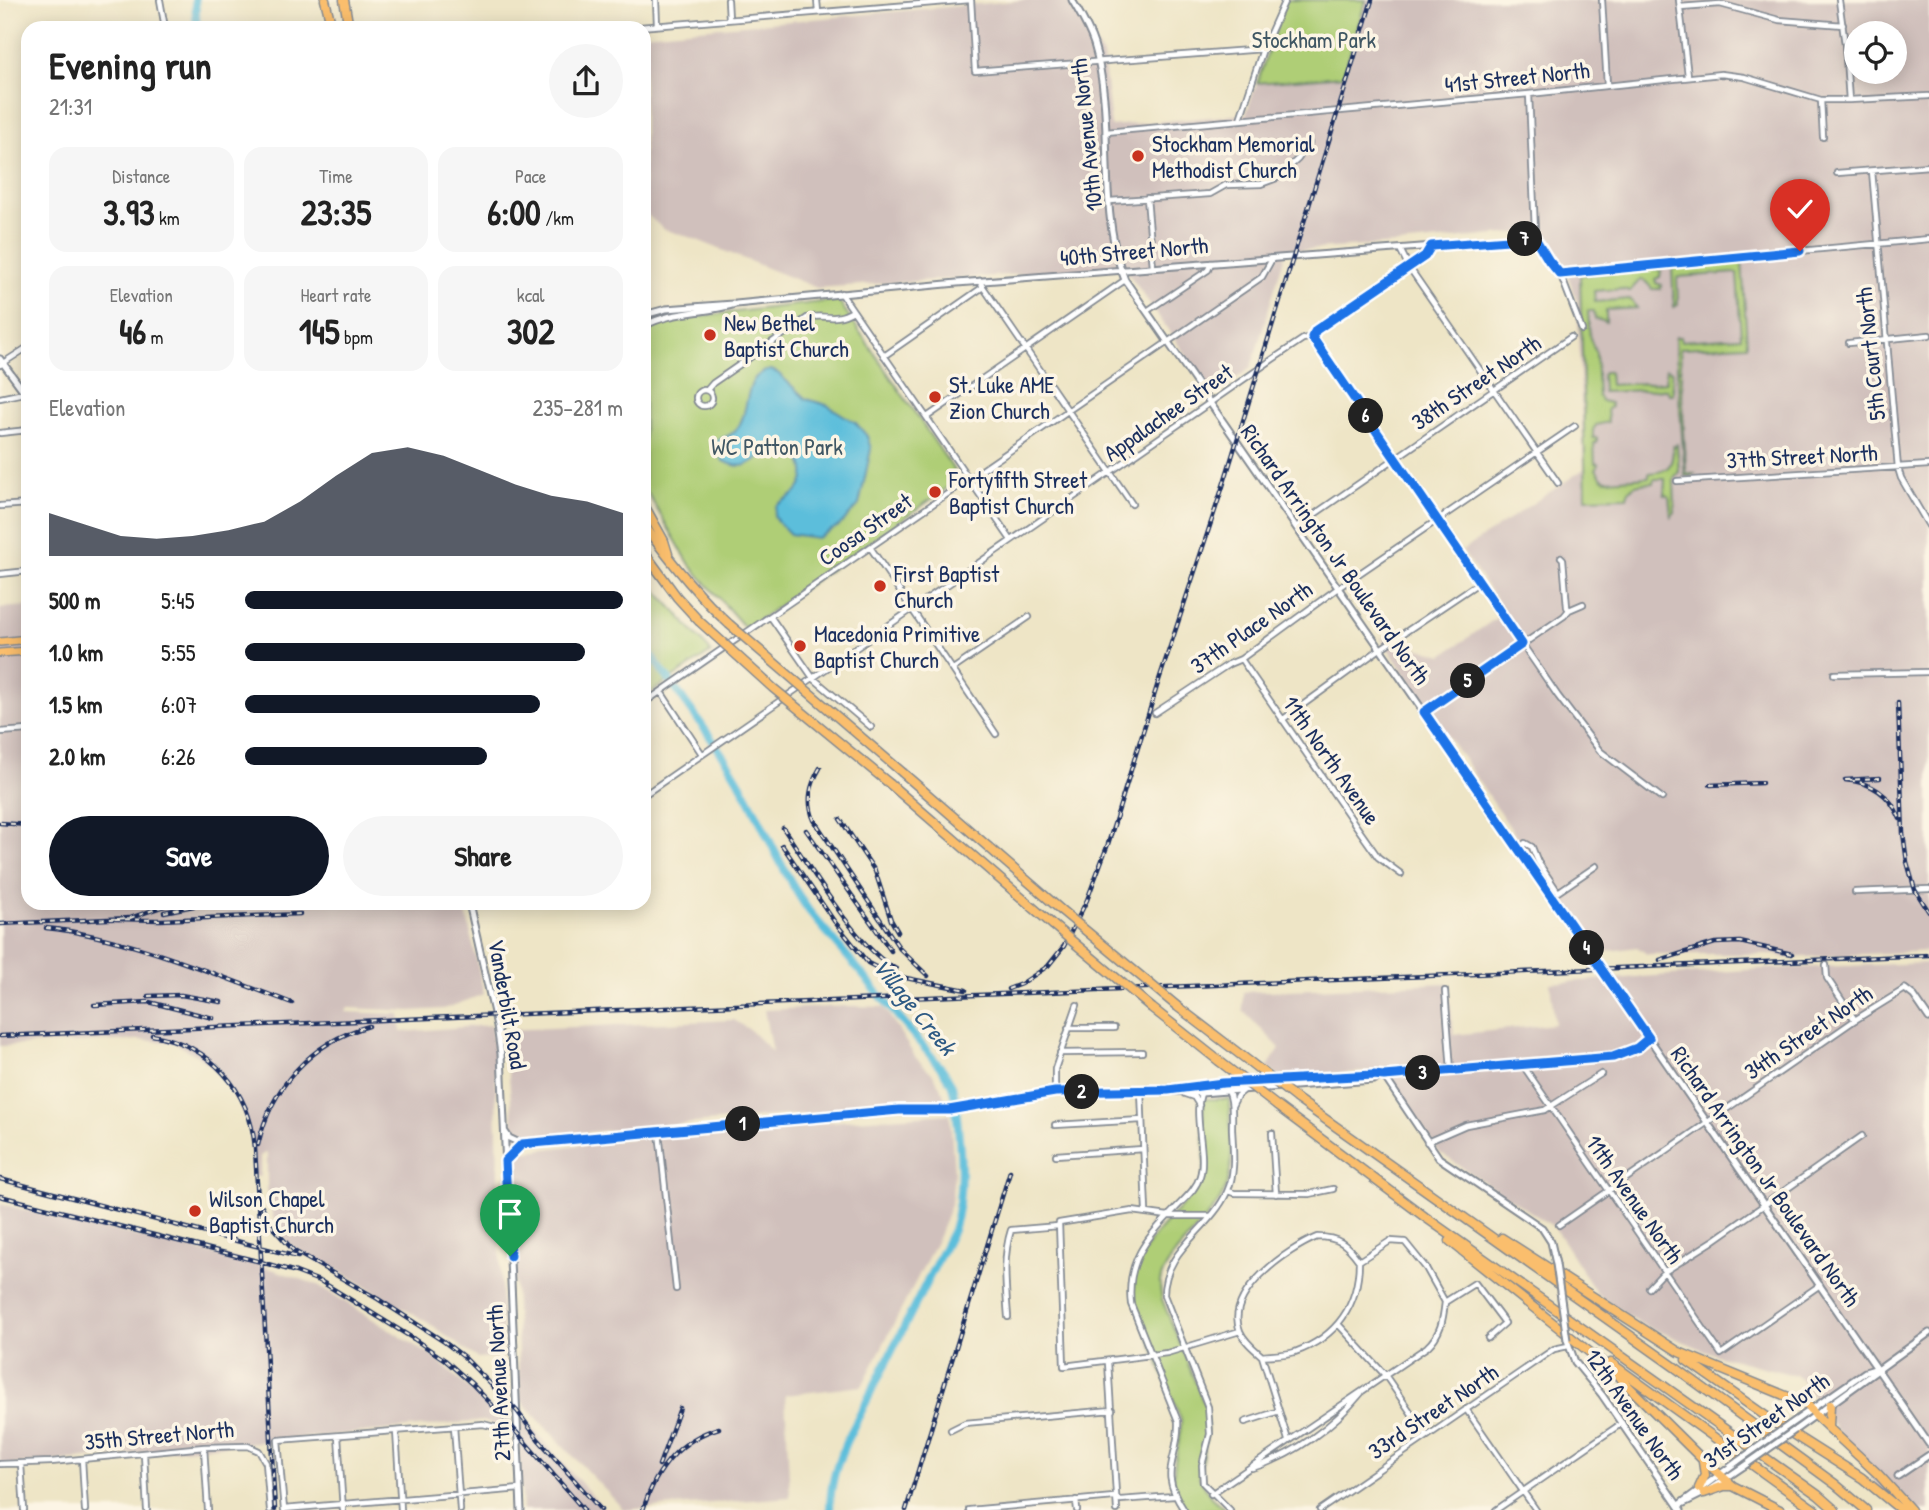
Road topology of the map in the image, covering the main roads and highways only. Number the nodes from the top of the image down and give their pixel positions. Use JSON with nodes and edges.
{"nodes":[{"id":1,"x":325,"y":0,"type":"edge"},
{"id":2,"x":344,"y":0,"type":"edge"},
{"id":3,"x":330,"y":21,"type":"edge"},
{"id":4,"x":348,"y":21,"type":"edge"},
{"id":5,"x":651,"y":518,"type":"edge"},
{"id":6,"x":651,"y":535,"type":"edge"},
{"id":7,"x":651,"y":562,"type":"edge"},
{"id":8,"x":671,"y":563,"type":"junction"},
{"id":9,"x":651,"y":566,"type":"edge"},
{"id":10,"x":666,"y":583,"type":"junction"},
{"id":11,"x":21,"y":640,"type":"edge"},
{"id":12,"x":0,"y":642,"type":"edge"},
{"id":13,"x":21,"y":651,"type":"edge"},
{"id":14,"x":0,"y":653,"type":"edge"},
{"id":15,"x":1443,"y":1201,"type":"junction"},
{"id":16,"x":1425,"y":1217,"type":"junction"},
{"id":17,"x":1524,"y":1300,"type":"junction"},
{"id":18,"x":1667,"y":1344,"type":"junction"},
{"id":19,"x":1830,"y":1405,"type":"road end"},
{"id":20,"x":1829,"y":1426,"type":"junction"},
{"id":21,"x":1702,"y":1459,"type":"junction"},
{"id":22,"x":1733,"y":1486,"type":"junction"},
{"id":23,"x":1780,"y":1510,"type":"edge"},
{"id":24,"x":1815,"y":1510,"type":"edge"},
{"id":25,"x":1835,"y":1510,"type":"edge"},
{"id":26,"x":1866,"y":1510,"type":"edge"},
{"id":27,"x":1900,"y":1510,"type":"edge"},
{"id":28,"x":1911,"y":1510,"type":"edge"}],
"edges":[{"from":1,"to":3,"type":"highway"},
{"from":2,"to":4,"type":"highway"},
{"from":5,"to":8,"type":"highway"},
{"from":6,"to":8,"type":"highway"},
{"from":7,"to":10,"type":"highway"},
{"from":8,"to":15,"type":"highway","bridge":true},
{"from":9,"to":10,"type":"highway"},
{"from":10,"to":16,"type":"highway","bridge":true},
{"from":11,"to":12,"type":"main road"},
{"from":13,"to":14,"type":"main road"},
{"from":15,"to":18,"type":"highway"},
{"from":15,"to":26,"type":"highway"},
{"from":16,"to":17,"type":"highway"},
{"from":16,"to":25,"type":"highway"},
{"from":17,"to":21,"type":"highway"},
{"from":17,"to":24,"type":"highway"},
{"from":18,"to":20,"type":"highway"},
{"from":18,"to":27,"type":"highway"},
{"from":19,"to":20,"type":"highway"},
{"from":20,"to":28,"type":"highway"},
{"from":21,"to":22,"type":"highway"},
{"from":21,"to":22,"type":"highway"},
{"from":22,"to":23,"type":"highway"}]}
